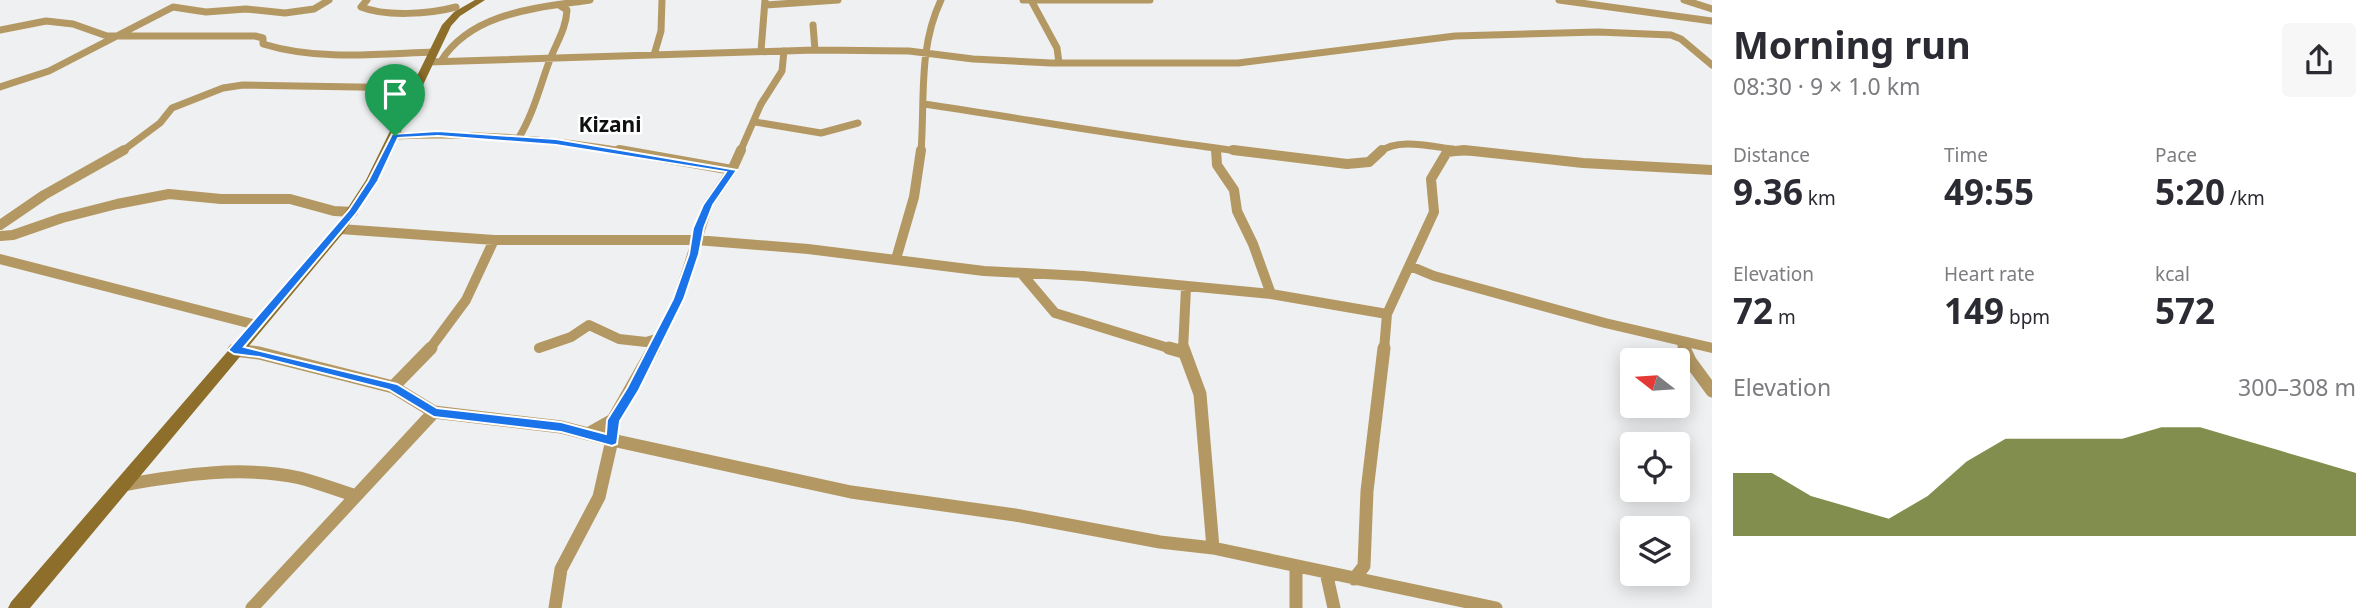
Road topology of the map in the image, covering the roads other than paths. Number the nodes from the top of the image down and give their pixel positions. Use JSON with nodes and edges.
{"nodes":[{"id":1,"x":329,"y":0,"type":"edge"},
{"id":2,"x":367,"y":0,"type":"edge"},
{"id":3,"x":481,"y":0,"type":"edge"},
{"id":4,"x":590,"y":0,"type":"edge"},
{"id":5,"x":662,"y":0,"type":"edge"},
{"id":6,"x":838,"y":0,"type":"edge"},
{"id":7,"x":941,"y":0,"type":"edge"},
{"id":8,"x":1023,"y":0,"type":"edge"},
{"id":9,"x":1031,"y":0,"type":"edge"},
{"id":10,"x":1150,"y":0,"type":"edge"},
{"id":11,"x":1559,"y":0,"type":"edge"},
{"id":12,"x":1684,"y":0,"type":"edge"},
{"id":13,"x":805,"y":1,"type":"edge"},
{"id":14,"x":765,"y":2,"type":"edge"},
{"id":15,"x":559,"y":5,"type":"junction"},
{"id":16,"x":458,"y":7,"type":"edge"},
{"id":17,"x":1712,"y":9,"type":"edge"},
{"id":18,"x":1712,"y":21,"type":"edge"},
{"id":19,"x":814,"y":25,"type":"dead end"},
{"id":20,"x":0,"y":30,"type":"edge"},
{"id":21,"x":117,"y":36,"type":"junction"},
{"id":22,"x":815,"y":50,"type":"junction"},
{"id":23,"x":761,"y":51,"type":"junction"},
{"id":24,"x":784,"y":51,"type":"junction"},
{"id":25,"x":926,"y":52,"type":"junction"},
{"id":26,"x":654,"y":55,"type":"junction"},
{"id":27,"x":435,"y":58,"type":"junction"},
{"id":28,"x":550,"y":59,"type":"junction"},
{"id":29,"x":1059,"y":63,"type":"junction"},
{"id":30,"x":1712,"y":65,"type":"edge"},
{"id":31,"x":0,"y":87,"type":"edge"},
{"id":32,"x":416,"y":88,"type":"junction"},
{"id":33,"x":924,"y":104,"type":"junction"},
{"id":34,"x":755,"y":122,"type":"junction"},
{"id":35,"x":858,"y":123,"type":"dead end"},
{"id":36,"x":395,"y":136,"type":"junction"},
{"id":37,"x":518,"y":139,"type":"junction"},
{"id":38,"x":1216,"y":149,"type":"junction"},
{"id":39,"x":1456,"y":149,"type":"junction"},
{"id":40,"x":732,"y":170,"type":"junction"},
{"id":41,"x":1712,"y":170,"type":"edge"},
{"id":42,"x":353,"y":212,"type":"junction"},
{"id":43,"x":0,"y":225,"type":"edge"},
{"id":44,"x":340,"y":229,"type":"junction"},
{"id":45,"x":0,"y":236,"type":"edge"},
{"id":46,"x":494,"y":240,"type":"junction"},
{"id":47,"x":696,"y":240,"type":"junction"},
{"id":48,"x":0,"y":259,"type":"edge"},
{"id":49,"x":896,"y":259,"type":"junction"},
{"id":50,"x":1410,"y":266,"type":"junction"},
{"id":51,"x":1022,"y":274,"type":"junction"},
{"id":52,"x":1186,"y":288,"type":"junction"},
{"id":53,"x":1271,"y":294,"type":"junction"},
{"id":54,"x":1387,"y":314,"type":"junction"},
{"id":55,"x":256,"y":325,"type":"junction"},
{"id":56,"x":660,"y":338,"type":"junction"},
{"id":57,"x":1681,"y":341,"type":"junction"},
{"id":58,"x":539,"y":348,"type":"dead end"},
{"id":59,"x":1712,"y":348,"type":"edge"},
{"id":60,"x":234,"y":350,"type":"junction"},
{"id":61,"x":1183,"y":352,"type":"junction"},
{"id":62,"x":393,"y":387,"type":"junction"},
{"id":63,"x":1712,"y":391,"type":"edge"},
{"id":64,"x":434,"y":412,"type":"junction"},
{"id":65,"x":613,"y":420,"type":"junction"},
{"id":66,"x":589,"y":434,"type":"junction"},
{"id":67,"x":612,"y":440,"type":"junction"},
{"id":68,"x":120,"y":485,"type":"junction"},
{"id":69,"x":356,"y":496,"type":"junction"},
{"id":70,"x":1213,"y":548,"type":"junction"},
{"id":71,"x":1296,"y":566,"type":"junction"},
{"id":72,"x":1326,"y":572,"type":"junction"},
{"id":73,"x":1354,"y":579,"type":"junction"},
{"id":74,"x":18,"y":608,"type":"edge"},
{"id":75,"x":252,"y":608,"type":"edge"},
{"id":76,"x":555,"y":608,"type":"edge"},
{"id":77,"x":1296,"y":608,"type":"edge"},
{"id":78,"x":1334,"y":608,"type":"edge"},
{"id":79,"x":1496,"y":608,"type":"edge"}],
"edges":[{"from":1,"to":21,"type":"street"},
{"from":2,"to":16,"type":"street"},
{"from":3,"to":16,"type":"main road"},
{"from":4,"to":15,"type":"street"},
{"from":5,"to":26,"type":"street"},
{"from":6,"to":13,"type":"street"},
{"from":7,"to":25,"type":"street"},
{"from":8,"to":9,"type":"street"},
{"from":9,"to":10,"type":"street"},
{"from":9,"to":29,"type":"street"},
{"from":11,"to":18,"type":"street"},
{"from":12,"to":17,"type":"street"},
{"from":13,"to":14,"type":"street"},
{"from":14,"to":23,"type":"street"},
{"from":15,"to":27,"type":"street"},
{"from":15,"to":28,"type":"street"},
{"from":16,"to":27,"type":"main road"},
{"from":19,"to":22,"type":"street"},
{"from":20,"to":21,"type":"street"},
{"from":21,"to":27,"type":"street"},
{"from":21,"to":31,"type":"street"},
{"from":22,"to":24,"type":"street"},
{"from":22,"to":25,"type":"street"},
{"from":23,"to":24,"type":"street"},
{"from":23,"to":26,"type":"street"},
{"from":24,"to":34,"type":"street"},
{"from":25,"to":29,"type":"street"},
{"from":25,"to":33,"type":"street"},
{"from":26,"to":28,"type":"street"},
{"from":27,"to":28,"type":"street"},
{"from":27,"to":32,"type":"main road"},
{"from":28,"to":37,"type":"street"},
{"from":29,"to":30,"type":"street"},
{"from":32,"to":36,"type":"main road"},
{"from":32,"to":43,"type":"street"},
{"from":33,"to":38,"type":"street"},
{"from":33,"to":49,"type":"street"},
{"from":34,"to":35,"type":"street"},
{"from":34,"to":40,"type":"street"},
{"from":36,"to":37,"type":"street"},
{"from":36,"to":42,"type":"main road"},
{"from":37,"to":40,"type":"street"},
{"from":38,"to":39,"type":"street"},
{"from":38,"to":53,"type":"street"},
{"from":39,"to":41,"type":"street"},
{"from":39,"to":50,"type":"street"},
{"from":40,"to":47,"type":"street"},
{"from":42,"to":44,"type":"main road"},
{"from":42,"to":45,"type":"street"},
{"from":44,"to":46,"type":"street"},
{"from":44,"to":55,"type":"main road"},
{"from":46,"to":47,"type":"street"},
{"from":46,"to":62,"type":"street"},
{"from":47,"to":49,"type":"street"},
{"from":47,"to":56,"type":"street"},
{"from":48,"to":55,"type":"street"},
{"from":49,"to":51,"type":"street"},
{"from":50,"to":54,"type":"street"},
{"from":50,"to":57,"type":"street"},
{"from":51,"to":52,"type":"street"},
{"from":51,"to":61,"type":"street"},
{"from":52,"to":53,"type":"street"},
{"from":52,"to":61,"type":"street"},
{"from":53,"to":54,"type":"street"},
{"from":54,"to":73,"type":"street"},
{"from":55,"to":60,"type":"main road"},
{"from":56,"to":58,"type":"street"},
{"from":56,"to":65,"type":"street"},
{"from":57,"to":59,"type":"street"},
{"from":57,"to":63,"type":"street"},
{"from":60,"to":62,"type":"street"},
{"from":60,"to":68,"type":"main road"},
{"from":61,"to":70,"type":"street"},
{"from":62,"to":64,"type":"street"},
{"from":64,"to":66,"type":"street"},
{"from":64,"to":69,"type":"street"},
{"from":65,"to":66,"type":"street"},
{"from":65,"to":67,"type":"street"},
{"from":66,"to":67,"type":"street"},
{"from":67,"to":70,"type":"street"},
{"from":67,"to":76,"type":"street"},
{"from":68,"to":69,"type":"street"},
{"from":68,"to":74,"type":"main road"},
{"from":69,"to":75,"type":"street"},
{"from":70,"to":71,"type":"street"},
{"from":71,"to":72,"type":"street"},
{"from":71,"to":77,"type":"street"},
{"from":72,"to":73,"type":"street"},
{"from":72,"to":78,"type":"street"},
{"from":73,"to":79,"type":"street"}]}
